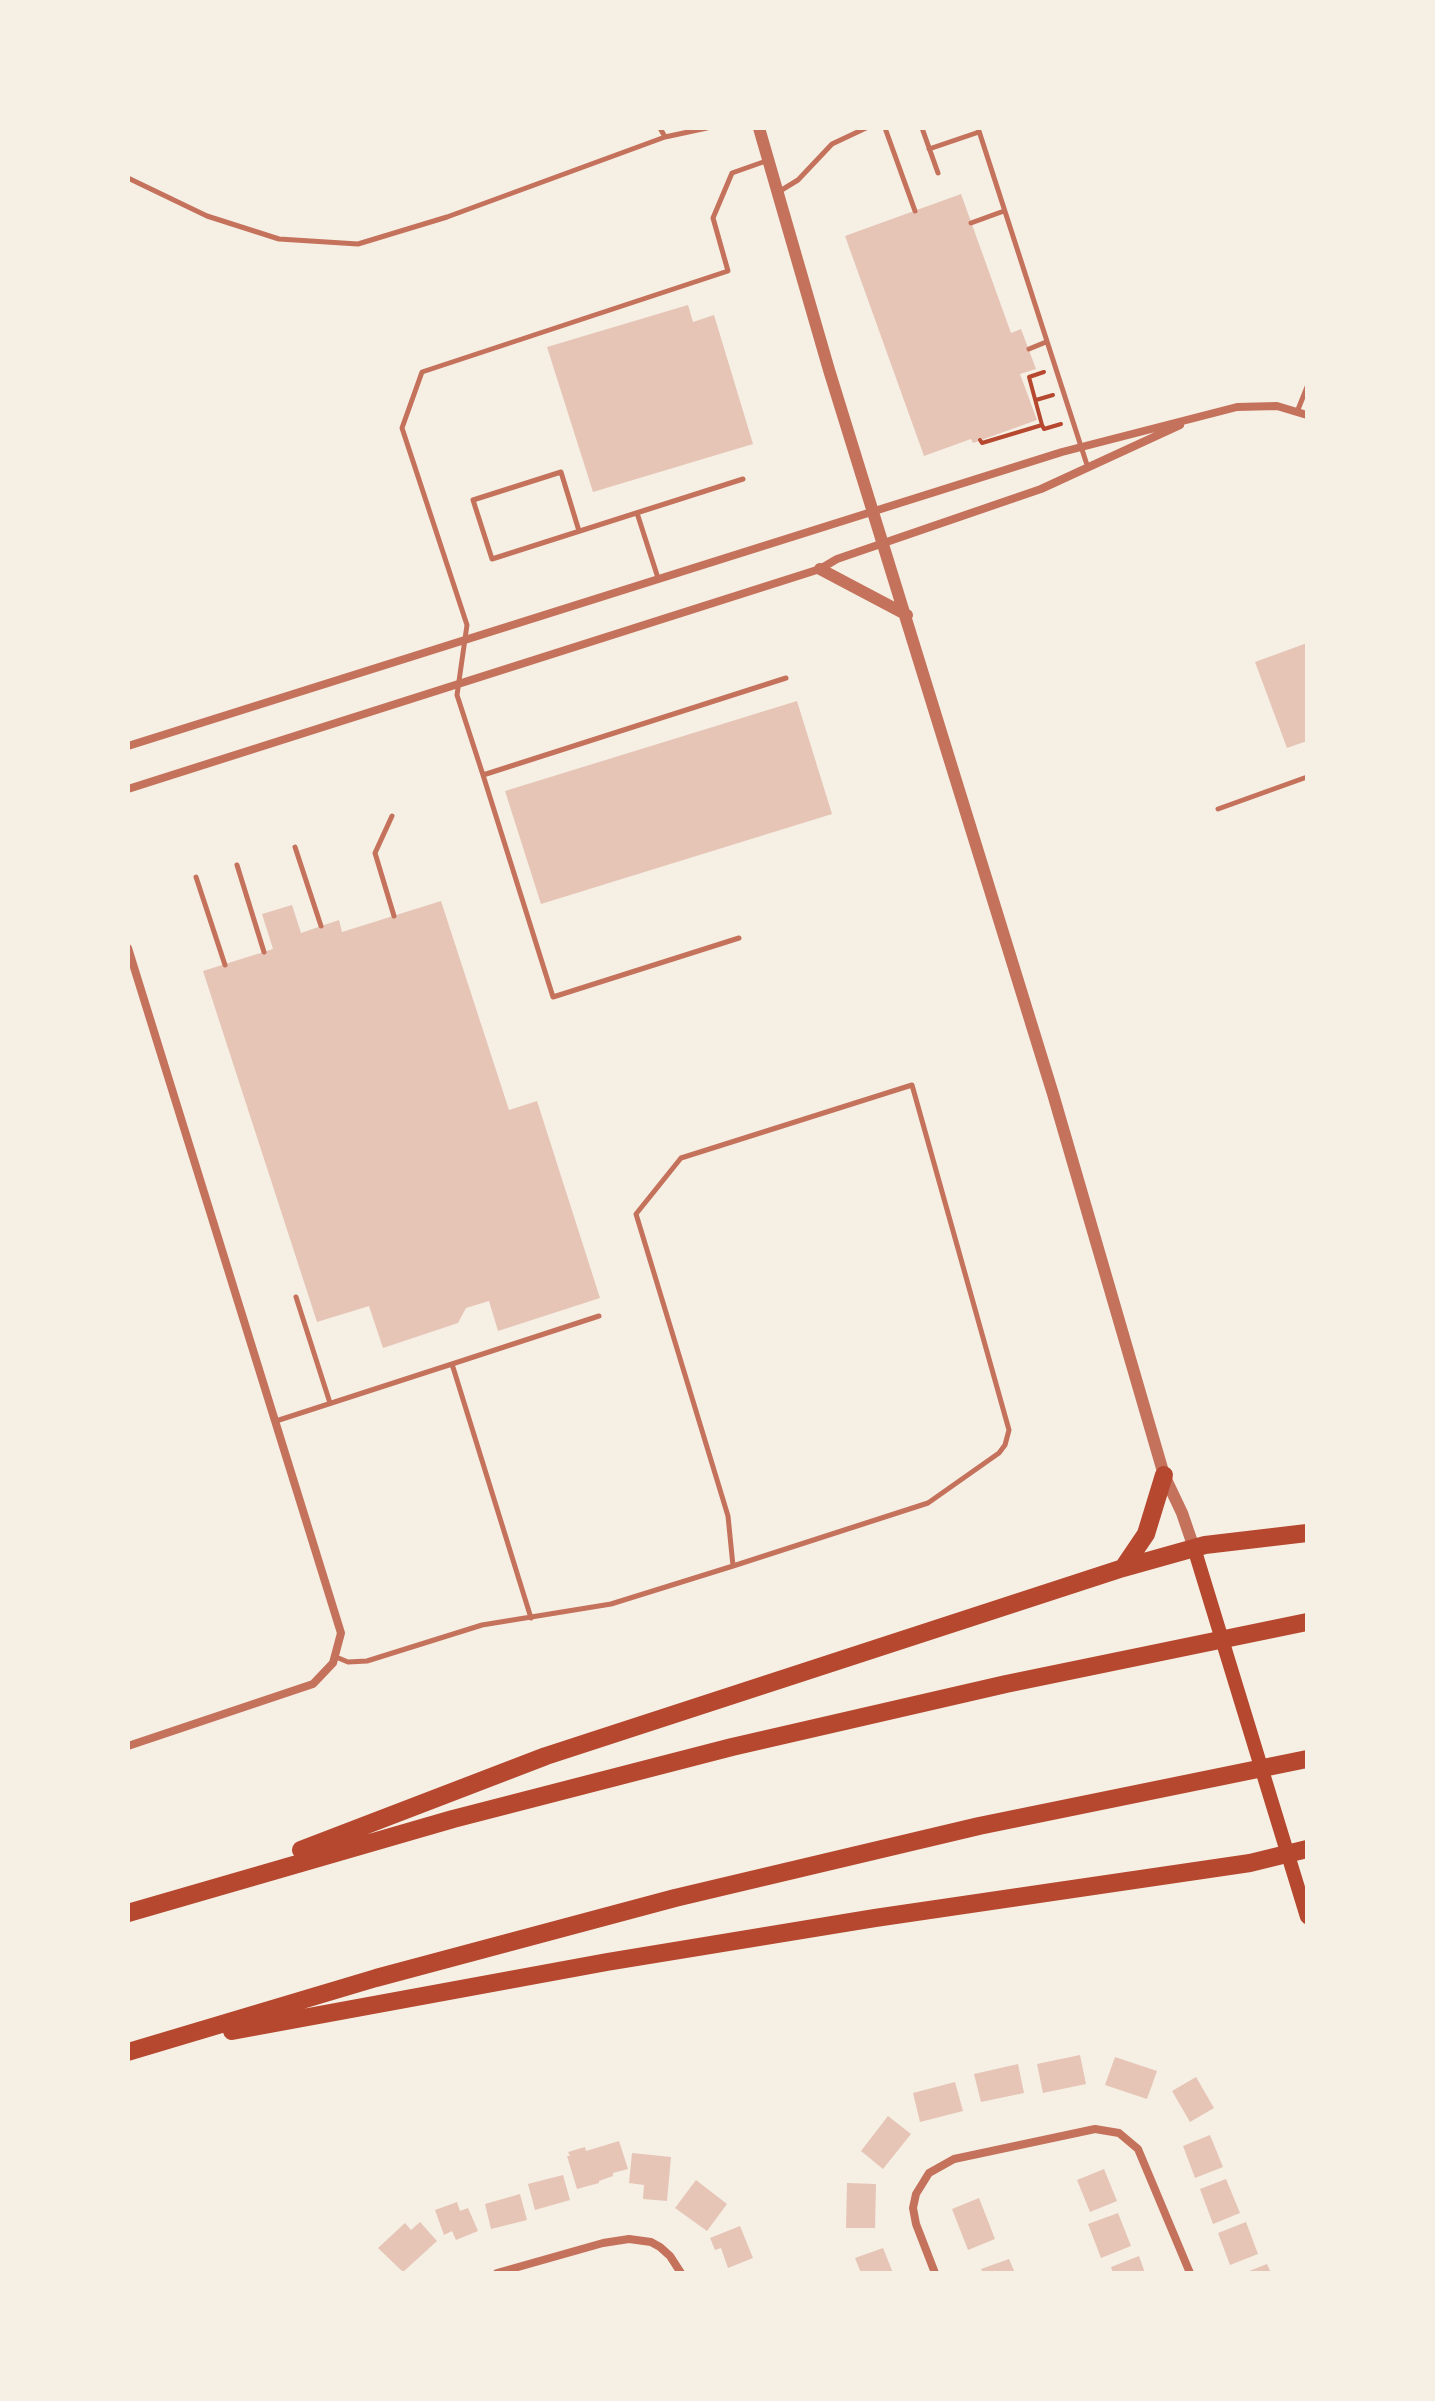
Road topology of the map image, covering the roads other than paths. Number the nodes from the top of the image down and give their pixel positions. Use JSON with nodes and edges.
{"nodes":[{"id":1,"x":660,"y":128,"type":"edge"},
{"id":2,"x":707,"y":128,"type":"edge"},
{"id":3,"x":759,"y":128,"type":"edge"},
{"id":4,"x":866,"y":128,"type":"edge"},
{"id":5,"x":885,"y":128,"type":"edge"},
{"id":6,"x":922,"y":128,"type":"edge"},
{"id":7,"x":978,"y":130,"type":"edge"},
{"id":8,"x":665,"y":137,"type":"junction"},
{"id":9,"x":929,"y":149,"type":"junction"},
{"id":10,"x":769,"y":160,"type":"junction"},
{"id":11,"x":938,"y":173,"type":"dead end"},
{"id":12,"x":128,"y":178,"type":"edge"},
{"id":13,"x":779,"y":192,"type":"junction"},
{"id":14,"x":915,"y":211,"type":"dead end"},
{"id":15,"x":1004,"y":211,"type":"junction"},
{"id":16,"x":971,"y":223,"type":"dead end"},
{"id":17,"x":1047,"y":342,"type":"junction"},
{"id":18,"x":1029,"y":349,"type":"dead end"},
{"id":19,"x":1307,"y":387,"type":"edge"},
{"id":20,"x":1297,"y":412,"type":"junction"},
{"id":21,"x":1202,"y":415,"type":"junction"},
{"id":22,"x":1307,"y":415,"type":"edge"},
{"id":23,"x":1080,"y":447,"type":"junction"},
{"id":24,"x":1088,"y":468,"type":"junction"},
{"id":25,"x":743,"y":479,"type":"dead end"},
{"id":26,"x":873,"y":510,"type":"junction"},
{"id":27,"x":637,"y":513,"type":"junction"},
{"id":28,"x":579,"y":531,"type":"junction"},
{"id":29,"x":884,"y":543,"type":"junction"},
{"id":30,"x":820,"y":569,"type":"junction"},
{"id":31,"x":658,"y":578,"type":"junction"},
{"id":32,"x":907,"y":615,"type":"junction"},
{"id":33,"x":465,"y":640,"type":"junction"},
{"id":34,"x":786,"y":678,"type":"dead end"},
{"id":35,"x":458,"y":684,"type":"junction"},
{"id":36,"x":128,"y":746,"type":"edge"},
{"id":37,"x":483,"y":775,"type":"junction"},
{"id":38,"x":1307,"y":777,"type":"edge"},
{"id":39,"x":128,"y":789,"type":"edge"},
{"id":40,"x":1218,"y":809,"type":"dead end"},
{"id":41,"x":392,"y":816,"type":"dead end"},
{"id":42,"x":295,"y":847,"type":"dead end"},
{"id":43,"x":237,"y":865,"type":"dead end"},
{"id":44,"x":196,"y":877,"type":"dead end"},
{"id":45,"x":394,"y":916,"type":"dead end"},
{"id":46,"x":321,"y":926,"type":"dead end"},
{"id":47,"x":739,"y":938,"type":"dead end"},
{"id":48,"x":128,"y":948,"type":"edge"},
{"id":49,"x":264,"y":952,"type":"dead end"},
{"id":50,"x":225,"y":965,"type":"dead end"},
{"id":51,"x":296,"y":1297,"type":"dead end"},
{"id":52,"x":599,"y":1316,"type":"dead end"},
{"id":53,"x":452,"y":1364,"type":"junction"},
{"id":54,"x":330,"y":1403,"type":"junction"},
{"id":55,"x":276,"y":1421,"type":"junction"},
{"id":56,"x":1164,"y":1475,"type":"junction"},
{"id":57,"x":1307,"y":1533,"type":"edge"},
{"id":58,"x":1194,"y":1548,"type":"junction"},
{"id":59,"x":733,"y":1566,"type":"junction"},
{"id":60,"x":1123,"y":1568,"type":"junction"},
{"id":61,"x":531,"y":1618,"type":"junction"},
{"id":62,"x":1307,"y":1622,"type":"edge"},
{"id":63,"x":336,"y":1657,"type":"junction"},
{"id":64,"x":128,"y":1746,"type":"edge"},
{"id":65,"x":1307,"y":1759,"type":"edge"},
{"id":66,"x":1307,"y":1849,"type":"edge"},
{"id":67,"x":1286,"y":1855,"type":"junction"},
{"id":68,"x":179,"y":1897,"type":"junction"},
{"id":69,"x":128,"y":1913,"type":"edge"},
{"id":70,"x":1307,"y":1917,"type":"edge"},
{"id":71,"x":135,"y":2050,"type":"edge"},
{"id":72,"x":497,"y":2273,"type":"edge"},
{"id":73,"x":681,"y":2273,"type":"edge"},
{"id":74,"x":935,"y":2273,"type":"edge"},
{"id":75,"x":1190,"y":2273,"type":"edge"}],
"edges":[{"from":1,"to":8,"type":"lane"},
{"from":2,"to":8,"type":"lane"},
{"from":3,"to":10,"type":"street"},
{"from":4,"to":13,"type":"lane"},
{"from":5,"to":14,"type":"lane"},
{"from":6,"to":9,"type":"lane"},
{"from":7,"to":9,"type":"lane"},
{"from":7,"to":15,"type":"lane"},
{"from":8,"to":12,"type":"lane"},
{"from":9,"to":11,"type":"lane"},
{"from":10,"to":13,"type":"street"},
{"from":10,"to":33,"type":"lane"},
{"from":13,"to":26,"type":"street"},
{"from":15,"to":16,"type":"lane"},
{"from":15,"to":17,"type":"lane"},
{"from":17,"to":18,"type":"lane"},
{"from":17,"to":23,"type":"lane"},
{"from":19,"to":20,"type":"lane"},
{"from":20,"to":21,"type":"street"},
{"from":20,"to":22,"type":"street"},
{"from":21,"to":23,"type":"street"},
{"from":21,"to":24,"type":"street"},
{"from":23,"to":24,"type":"lane"},
{"from":23,"to":26,"type":"street"},
{"from":24,"to":29,"type":"street"},
{"from":25,"to":27,"type":"lane"},
{"from":26,"to":29,"type":"street"},
{"from":26,"to":31,"type":"street"},
{"from":27,"to":28,"type":"lane"},
{"from":27,"to":31,"type":"lane"},
{"from":28,"to":28,"type":"lane"},
{"from":29,"to":30,"type":"street"},
{"from":29,"to":32,"type":"street"},
{"from":30,"to":32,"type":"street"},
{"from":30,"to":35,"type":"street"},
{"from":31,"to":33,"type":"street"},
{"from":32,"to":56,"type":"street"},
{"from":33,"to":35,"type":"lane"},
{"from":33,"to":36,"type":"street"},
{"from":34,"to":37,"type":"lane"},
{"from":35,"to":37,"type":"lane"},
{"from":35,"to":39,"type":"street"},
{"from":37,"to":47,"type":"lane"},
{"from":38,"to":40,"type":"lane"},
{"from":41,"to":45,"type":"lane"},
{"from":42,"to":46,"type":"lane"},
{"from":43,"to":49,"type":"lane"},
{"from":44,"to":50,"type":"lane"},
{"from":48,"to":55,"type":"street"},
{"from":51,"to":54,"type":"lane"},
{"from":52,"to":53,"type":"lane"},
{"from":53,"to":54,"type":"lane"},
{"from":53,"to":61,"type":"lane"},
{"from":54,"to":55,"type":"lane"},
{"from":55,"to":63,"type":"street"},
{"from":56,"to":58,"type":"street"},
{"from":56,"to":60,"type":"highway"},
{"from":57,"to":58,"type":"highway"},
{"from":58,"to":60,"type":"highway"},
{"from":58,"to":67,"type":"main road"},
{"from":59,"to":59,"type":"lane"},
{"from":59,"to":61,"type":"lane"},
{"from":60,"to":68,"type":"highway"},
{"from":61,"to":63,"type":"lane"},
{"from":62,"to":68,"type":"highway"},
{"from":63,"to":64,"type":"street"},
{"from":65,"to":71,"type":"highway"},
{"from":66,"to":67,"type":"highway"},
{"from":67,"to":70,"type":"main road"},
{"from":67,"to":71,"type":"highway"},
{"from":68,"to":69,"type":"highway"},
{"from":72,"to":73,"type":"street"},
{"from":74,"to":75,"type":"street"}]}
